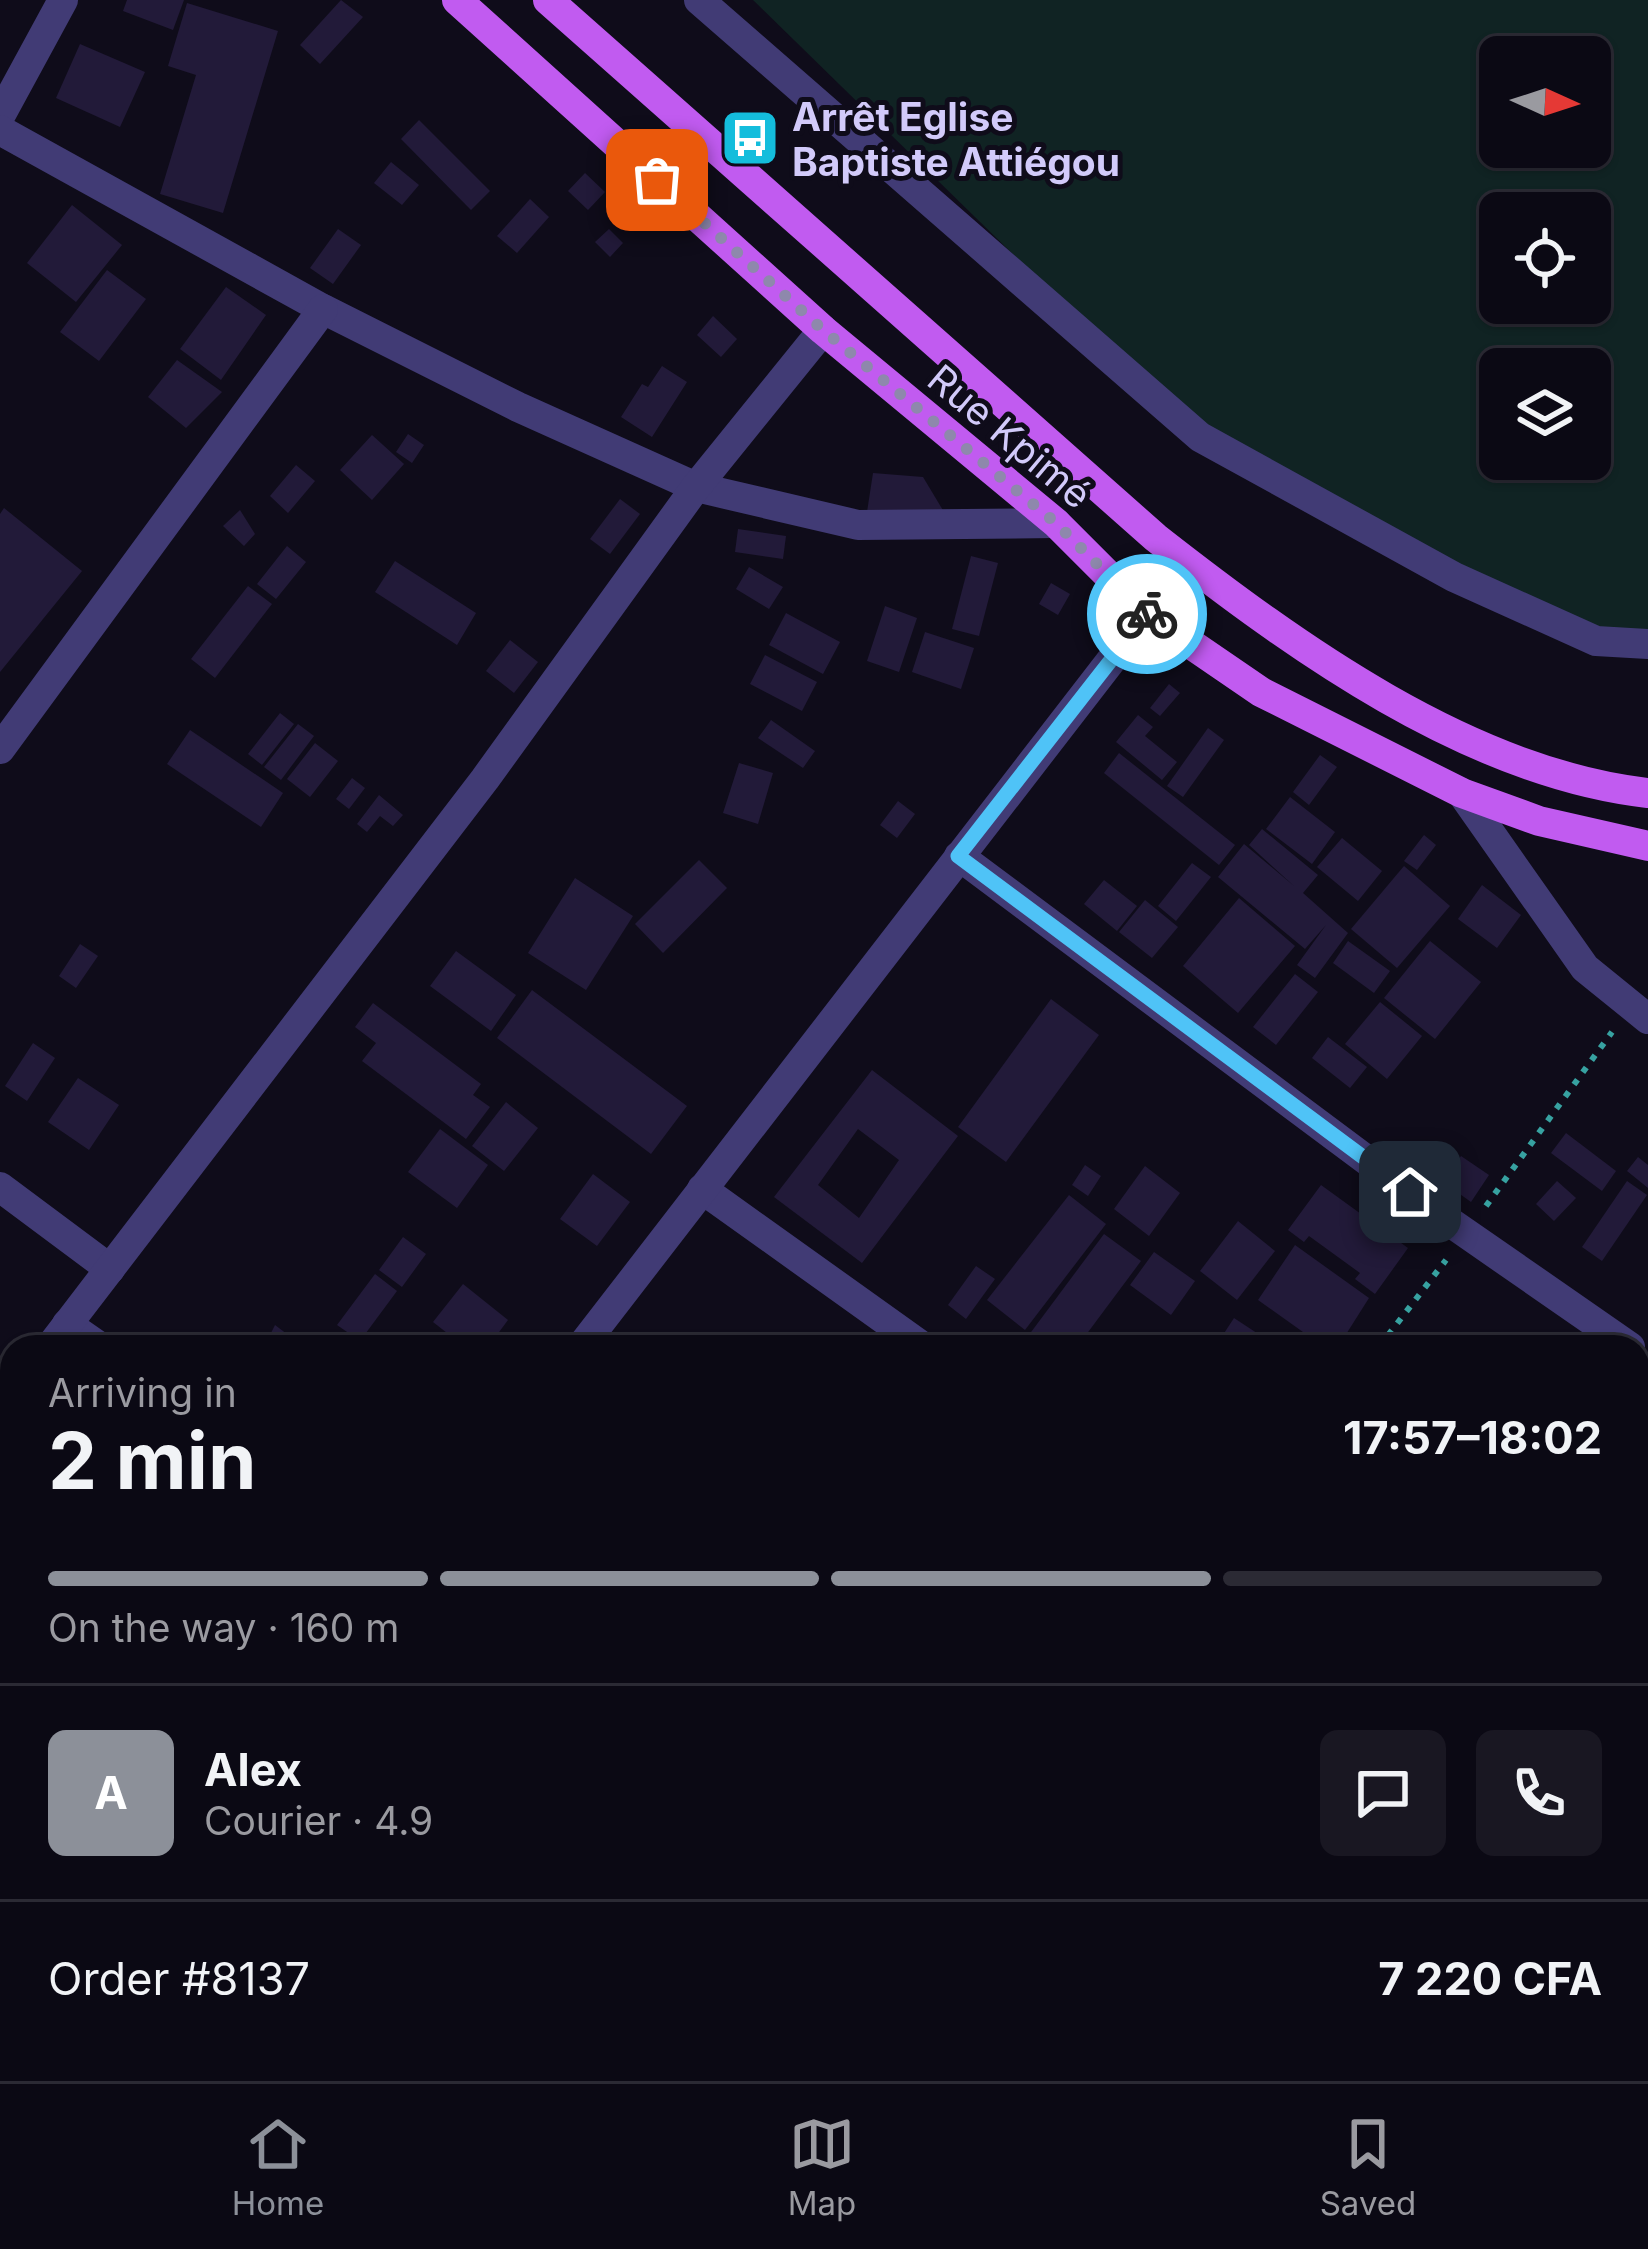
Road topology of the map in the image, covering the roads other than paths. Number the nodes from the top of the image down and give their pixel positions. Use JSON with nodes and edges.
{"nodes":[{"id":1,"x":63,"y":0,"type":"edge"},
{"id":2,"x":457,"y":0,"type":"edge"},
{"id":3,"x":548,"y":0,"type":"edge"},
{"id":4,"x":699,"y":0,"type":"edge"},
{"id":5,"x":0,"y":116,"type":"edge"},
{"id":6,"x":0,"y":130,"type":"edge"},
{"id":7,"x":323,"y":309,"type":"junction"},
{"id":8,"x":823,"y":330,"type":"junction"},
{"id":9,"x":696,"y":487,"type":"junction"},
{"id":10,"x":1056,"y":523,"type":"junction"},
{"id":11,"x":1147,"y":614,"type":"junction"},
{"id":12,"x":1648,"y":644,"type":"edge"},
{"id":13,"x":0,"y":749,"type":"edge"},
{"id":14,"x":1648,"y":793,"type":"edge"},
{"id":15,"x":1462,"y":794,"type":"junction"},
{"id":16,"x":1648,"y":846,"type":"edge"},
{"id":17,"x":958,"y":856,"type":"junction"},
{"id":18,"x":1640,"y":1013,"type":"edge"},
{"id":19,"x":0,"y":1187,"type":"edge"},
{"id":20,"x":702,"y":1190,"type":"junction"},
{"id":21,"x":110,"y":1269,"type":"junction"},
{"id":22,"x":59,"y":1335,"type":"edge"},
{"id":23,"x":590,"y":1335,"type":"edge"},
{"id":24,"x":906,"y":1335,"type":"edge"},
{"id":25,"x":1613,"y":1335,"type":"edge"}],
"edges":[{"from":1,"to":5,"type":"street"},
{"from":2,"to":8,"type":"main road","name":"Rue Kpimé"},
{"from":3,"to":14,"type":"main road","name":"Rue Kpimé"},
{"from":4,"to":12,"type":"street"},
{"from":6,"to":7,"type":"street"},
{"from":7,"to":9,"type":"street"},
{"from":7,"to":13,"type":"street"},
{"from":8,"to":9,"type":"street"},
{"from":8,"to":10,"type":"main road","name":"Rue Kpimé"},
{"from":9,"to":10,"type":"street"},
{"from":9,"to":21,"type":"street"},
{"from":10,"to":11,"type":"main road","name":"Rue Kpimé"},
{"from":11,"to":15,"type":"main road","name":"Rue Kpimé"},
{"from":11,"to":17,"type":"street"},
{"from":15,"to":16,"type":"main road","name":"Rue Kpimé"},
{"from":15,"to":18,"type":"street"},
{"from":17,"to":20,"type":"street"},
{"from":17,"to":25,"type":"street"},
{"from":19,"to":21,"type":"street"},
{"from":20,"to":23,"type":"street"},
{"from":20,"to":24,"type":"street"},
{"from":21,"to":22,"type":"street"}]}
